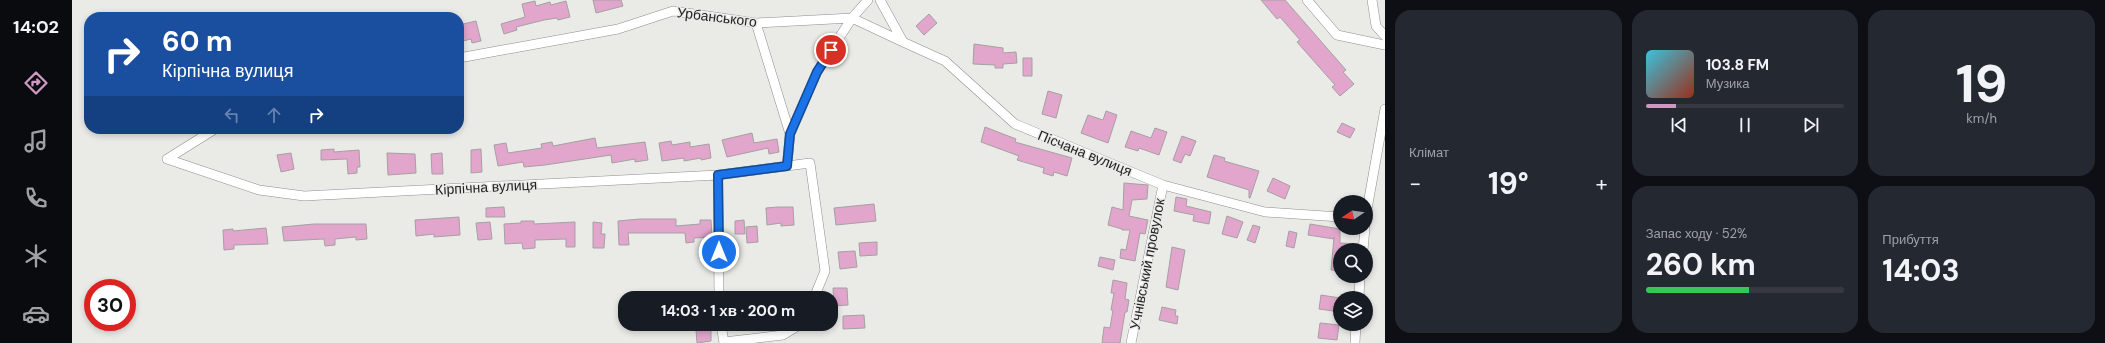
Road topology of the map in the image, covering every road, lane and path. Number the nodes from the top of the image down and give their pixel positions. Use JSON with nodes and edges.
{"nodes":[{"id":1,"x":868,"y":0,"type":"edge"},
{"id":2,"x":880,"y":0,"type":"edge"},
{"id":3,"x":1307,"y":0,"type":"edge"},
{"id":4,"x":1372,"y":0,"type":"edge"},
{"id":5,"x":852,"y":18,"type":"junction"},
{"id":6,"x":756,"y":23,"type":"junction"},
{"id":7,"x":1385,"y":36,"type":"edge"},
{"id":8,"x":903,"y":42,"type":"junction"},
{"id":9,"x":1385,"y":46,"type":"edge"},
{"id":10,"x":464,"y":57,"type":"edge"},
{"id":11,"x":1385,"y":109,"type":"edge"},
{"id":12,"x":207,"y":134,"type":"edge"},
{"id":13,"x":790,"y":134,"type":"junction"},
{"id":14,"x":787,"y":166,"type":"junction"},
{"id":15,"x":718,"y":175,"type":"junction"},
{"id":16,"x":1163,"y":185,"type":"junction"},
{"id":17,"x":1370,"y":195,"type":"edge"},
{"id":18,"x":1333,"y":217,"type":"edge"},
{"id":19,"x":719,"y":291,"type":"edge"},
{"id":20,"x":817,"y":291,"type":"edge"},
{"id":21,"x":722,"y":331,"type":"edge"},
{"id":22,"x":790,"y":331,"type":"edge"},
{"id":23,"x":1356,"y":331,"type":"edge"},
{"id":24,"x":724,"y":342,"type":"edge"},
{"id":25,"x":1131,"y":343,"type":"edge"},
{"id":26,"x":1355,"y":343,"type":"edge"}],
"edges":[{"from":1,"to":5,"type":"street"},
{"from":2,"to":8,"type":"street"},
{"from":3,"to":9,"type":"street"},
{"from":4,"to":7,"type":"street"},
{"from":5,"to":6,"type":"street","name":"Урбанського"},
{"from":5,"to":8,"type":"street","name":"Урбанського"},
{"from":5,"to":13,"type":"street"},
{"from":6,"to":10,"type":"street","name":"Урбанського"},
{"from":6,"to":13,"type":"street"},
{"from":8,"to":16,"type":"street","name":"Пiсчана вулиця"},
{"from":11,"to":17,"type":"street"},
{"from":12,"to":15,"type":"street","name":"Кiрпiчна вулиця"},
{"from":13,"to":14,"type":"street"},
{"from":14,"to":15,"type":"street","name":"Кiрпiчна вулиця"},
{"from":14,"to":20,"type":"street","name":"Кiрпiчна вулиця"},
{"from":15,"to":19,"type":"street"},
{"from":16,"to":18,"type":"street","name":"Пiсчана вулиця"},
{"from":16,"to":25,"type":"street","name":"Учнівський провулок"},
{"from":21,"to":24,"type":"street"},
{"from":22,"to":24,"type":"street"},
{"from":23,"to":26,"type":"street"}]}
